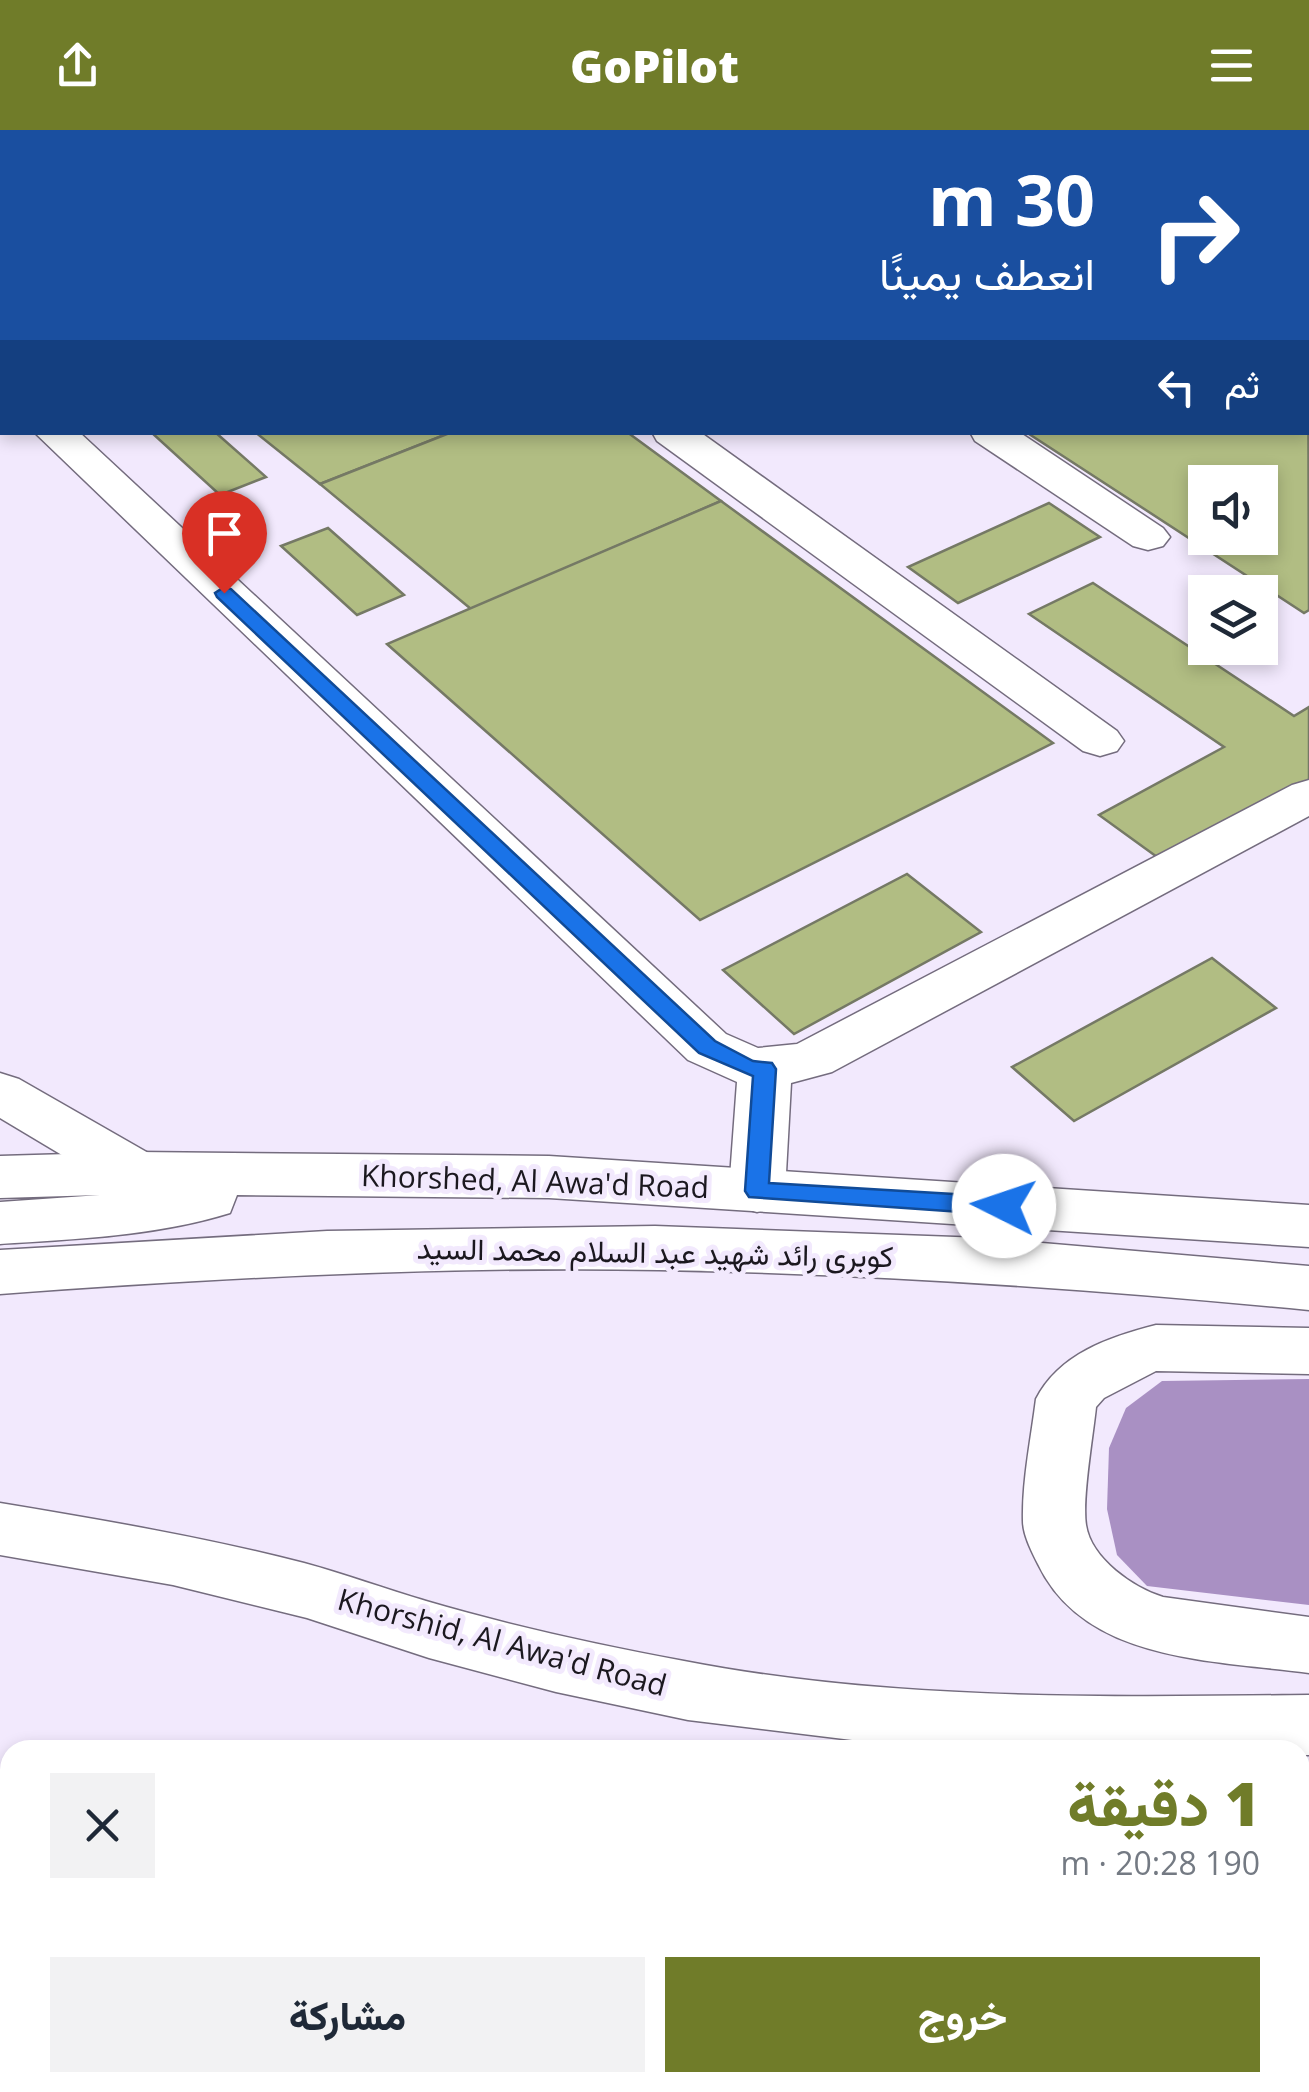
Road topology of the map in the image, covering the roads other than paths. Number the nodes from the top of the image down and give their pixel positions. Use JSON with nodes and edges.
{"nodes":[{"id":1,"x":57,"y":435,"type":"edge"},
{"id":2,"x":676,"y":435,"type":"edge"},
{"id":3,"x":995,"y":435,"type":"edge"},
{"id":4,"x":1148,"y":536,"type":"dead end"},
{"id":5,"x":1100,"y":741,"type":"dead end"},
{"id":6,"x":1309,"y":796,"type":"edge"},
{"id":7,"x":764,"y":1069,"type":"junction"},
{"id":8,"x":0,"y":1093,"type":"edge"},
{"id":9,"x":136,"y":1173,"type":"junction"},
{"id":10,"x":300,"y":1175,"type":"junction"},
{"id":11,"x":0,"y":1177,"type":"edge"},
{"id":12,"x":757,"y":1191,"type":"junction"},
{"id":13,"x":0,"y":1223,"type":"edge"},
{"id":14,"x":1309,"y":1226,"type":"edge"},
{"id":15,"x":0,"y":1272,"type":"edge"},
{"id":16,"x":1309,"y":1288,"type":"edge"},
{"id":17,"x":1309,"y":1351,"type":"edge"},
{"id":18,"x":0,"y":1529,"type":"edge"},
{"id":19,"x":1309,"y":1644,"type":"edge"},
{"id":20,"x":1309,"y":1725,"type":"edge"}],
"edges":[{"from":1,"to":7,"type":"main road"},
{"from":2,"to":5,"type":"main road"},
{"from":3,"to":4,"type":"main road"},
{"from":6,"to":7,"type":"main road"},
{"from":7,"to":12,"type":"main road"},
{"from":8,"to":9,"type":"main road"},
{"from":9,"to":10,"type":"main road","name":"Khorshed, Al Awa'd Road"},
{"from":9,"to":11,"type":"main road","name":"Khorshed, Al Awa'd Road"},
{"from":10,"to":12,"type":"main road","name":"Khorshed, Al Awa'd Road"},
{"from":10,"to":13,"type":"main road"},
{"from":12,"to":14,"type":"main road","name":"Khorshed, Al Awa'd Road"},
{"from":15,"to":16,"type":"main road","name":"كوبرى رائد شهيد عبد السلام محمد السيد"},
{"from":17,"to":19,"type":"main road"},
{"from":18,"to":20,"type":"main road","name":"Khorshid, Al Awa'd Road"}]}
